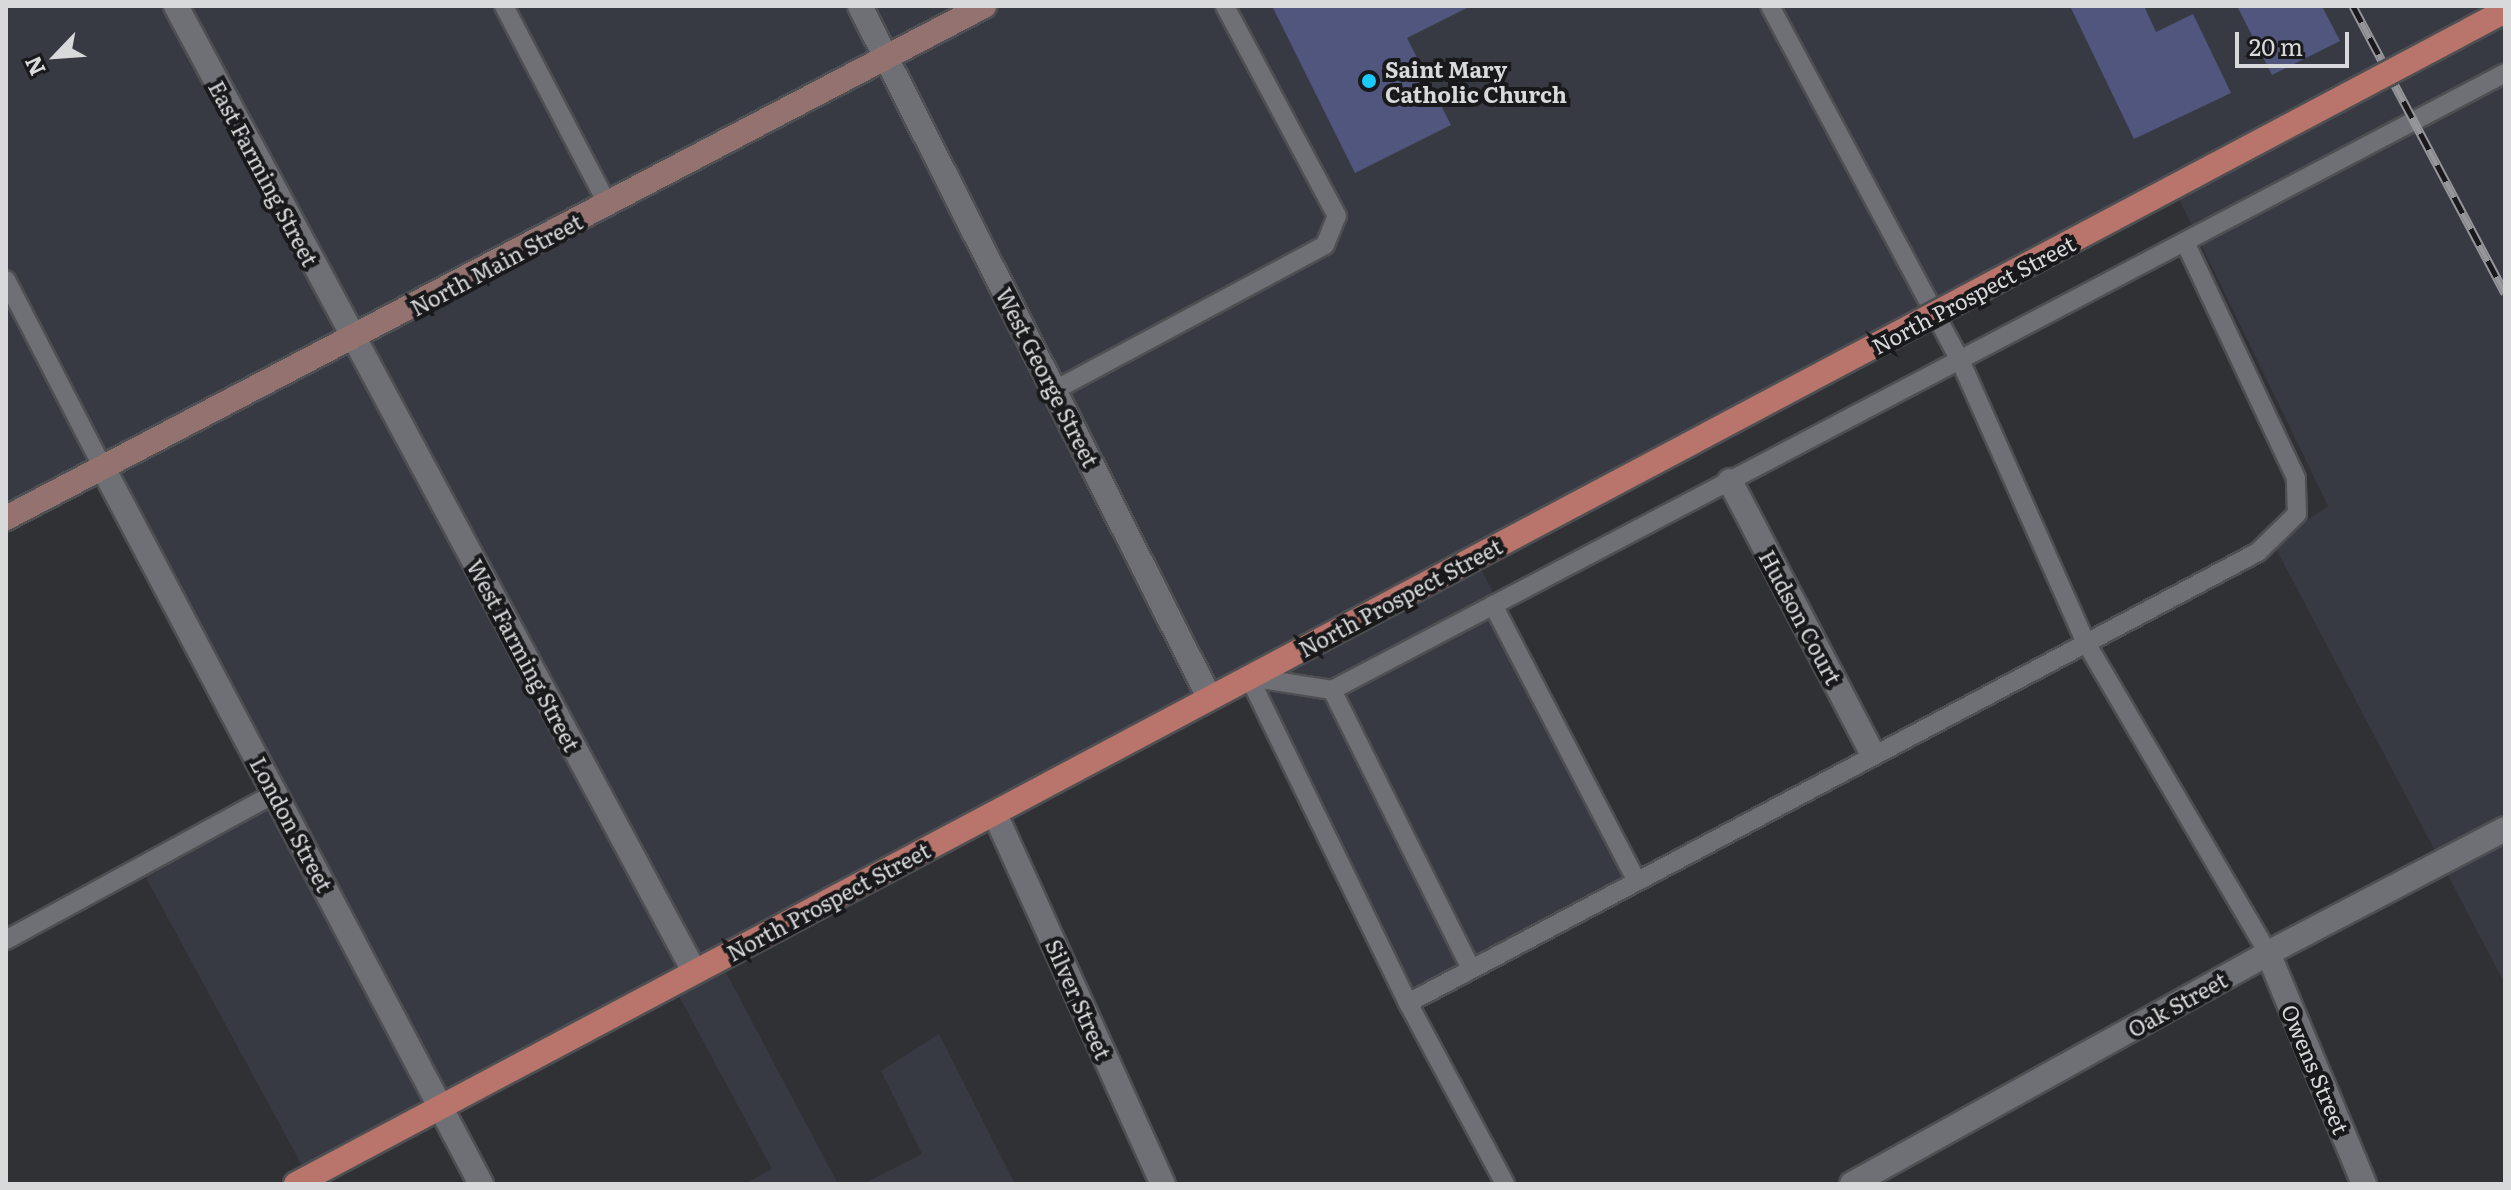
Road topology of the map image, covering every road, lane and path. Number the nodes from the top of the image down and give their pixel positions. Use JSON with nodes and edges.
{"nodes":[{"id":1,"x":176,"y":6,"type":"edge"},
{"id":2,"x":504,"y":6,"type":"edge"},
{"id":3,"x":860,"y":6,"type":"edge"},
{"id":4,"x":984,"y":6,"type":"edge"},
{"id":5,"x":1225,"y":6,"type":"edge"},
{"id":6,"x":1770,"y":6,"type":"edge"},
{"id":7,"x":2505,"y":11,"type":"edge"},
{"id":8,"x":887,"y":57,"type":"junction"},
{"id":9,"x":2505,"y":73,"type":"edge"},
{"id":10,"x":608,"y":205,"type":"junction"},
{"id":11,"x":2185,"y":242,"type":"junction"},
{"id":12,"x":6,"y":280,"type":"edge"},
{"id":13,"x":353,"y":340,"type":"junction"},
{"id":14,"x":1959,"y":358,"type":"junction"},
{"id":15,"x":1055,"y":390,"type":"junction"},
{"id":16,"x":102,"y":466,"type":"junction"},
{"id":17,"x":1730,"y":481,"type":"junction"},
{"id":18,"x":6,"y":518,"type":"edge"},
{"id":19,"x":1493,"y":605,"type":"junction"},
{"id":20,"x":2085,"y":641,"type":"junction"},
{"id":21,"x":1249,"y":677,"type":"junction"},
{"id":22,"x":1332,"y":690,"type":"junction"},
{"id":23,"x":1209,"y":697,"type":"junction"},
{"id":24,"x":1872,"y":753,"type":"junction"},
{"id":25,"x":276,"y":793,"type":"junction"},
{"id":26,"x":995,"y":814,"type":"junction"},
{"id":27,"x":2505,"y":829,"type":"edge"},
{"id":28,"x":1636,"y":880,"type":"junction"},
{"id":29,"x":6,"y":940,"type":"edge"},
{"id":30,"x":2268,"y":953,"type":"junction"},
{"id":31,"x":1471,"y":969,"type":"junction"},
{"id":32,"x":694,"y":971,"type":"junction"},
{"id":33,"x":1408,"y":1003,"type":"junction"},
{"id":34,"x":442,"y":1106,"type":"junction"},
{"id":35,"x":296,"y":1184,"type":"edge"},
{"id":36,"x":481,"y":1184,"type":"edge"},
{"id":37,"x":1163,"y":1184,"type":"edge"},
{"id":38,"x":1505,"y":1184,"type":"edge"},
{"id":39,"x":1852,"y":1184,"type":"edge"},
{"id":40,"x":2364,"y":1184,"type":"edge"}],
"edges":[{"from":1,"to":13,"type":"street","name":"East Farming Street"},
{"from":2,"to":10,"type":"lane"},
{"from":3,"to":8,"type":"street","name":"West George Street"},
{"from":4,"to":8,"type":"street","name":"North Main Street"},
{"from":5,"to":15,"type":"lane"},
{"from":6,"to":14,"type":"lane"},
{"from":7,"to":21,"type":"main road","name":"North Prospect Street","bridge":true},
{"from":8,"to":10,"type":"street","name":"North Main Street"},
{"from":8,"to":15,"type":"street","name":"West George Street"},
{"from":9,"to":11,"type":"lane"},
{"from":10,"to":13,"type":"street","name":"North Main Street"},
{"from":11,"to":14,"type":"lane"},
{"from":11,"to":20,"type":"lane"},
{"from":12,"to":16,"type":"lane"},
{"from":13,"to":16,"type":"street","name":"North Main Street"},
{"from":13,"to":32,"type":"street","name":"West Farming Street"},
{"from":14,"to":17,"type":"lane"},
{"from":14,"to":20,"type":"lane"},
{"from":15,"to":23,"type":"street","name":"West George Street"},
{"from":16,"to":18,"type":"street","name":"North Main Street"},
{"from":16,"to":25,"type":"street","name":"London Street"},
{"from":17,"to":19,"type":"lane"},
{"from":17,"to":24,"type":"street","name":"Hudson Court"},
{"from":19,"to":22,"type":"lane"},
{"from":19,"to":28,"type":"lane"},
{"from":20,"to":24,"type":"lane"},
{"from":20,"to":30,"type":"lane"},
{"from":21,"to":22,"type":"lane"},
{"from":21,"to":23,"type":"main road","name":"North Prospect Street"},
{"from":21,"to":33,"type":"lane"},
{"from":22,"to":31,"type":"lane"},
{"from":23,"to":26,"type":"main road","name":"North Prospect Street"},
{"from":24,"to":28,"type":"lane"},
{"from":25,"to":29,"type":"lane"},
{"from":25,"to":34,"type":"street","name":"London Street"},
{"from":26,"to":32,"type":"main road","name":"North Prospect Street"},
{"from":26,"to":37,"type":"street","name":"Silver Street"},
{"from":27,"to":30,"type":"street","name":"Oak Street"},
{"from":28,"to":31,"type":"lane"},
{"from":30,"to":39,"type":"street","name":"Oak Street"},
{"from":30,"to":40,"type":"street","name":"Owens Street"},
{"from":31,"to":33,"type":"lane"},
{"from":32,"to":34,"type":"main road","name":"North Prospect Street"},
{"from":33,"to":38,"type":"lane"},
{"from":34,"to":35,"type":"main road","name":"North Prospect Street"},
{"from":34,"to":36,"type":"street","name":"London Street"}]}
